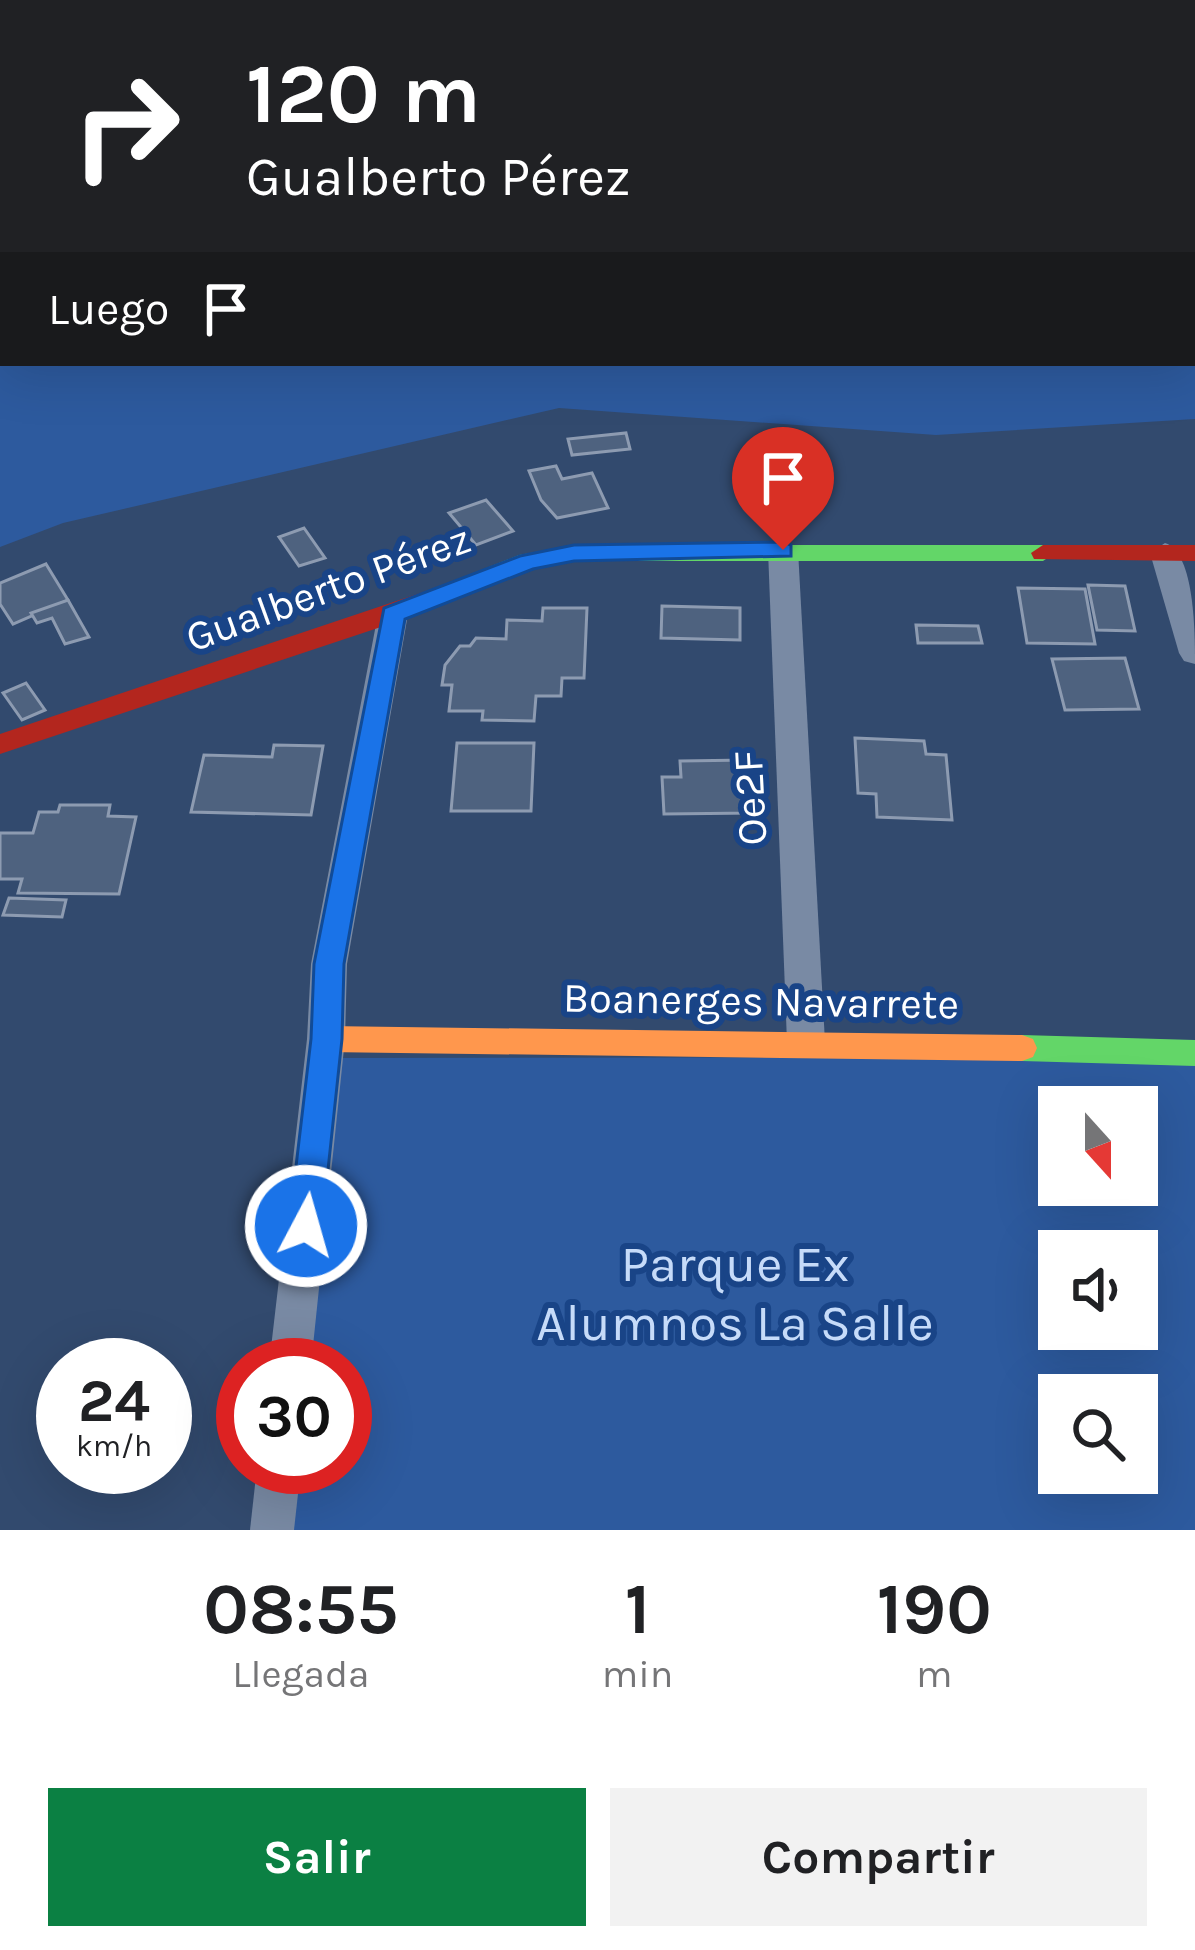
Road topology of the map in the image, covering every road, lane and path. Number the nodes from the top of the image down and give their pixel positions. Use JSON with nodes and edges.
{"nodes":[{"id":1,"x":783,"y":550,"type":"junction"},
{"id":2,"x":1180,"y":553,"type":"edge"},
{"id":3,"x":393,"y":614,"type":"junction"},
{"id":4,"x":1195,"y":653,"type":"edge"},
{"id":5,"x":0,"y":744,"type":"edge"},
{"id":6,"x":326,"y":1039,"type":"junction"},
{"id":7,"x":806,"y":1042,"type":"junction"},
{"id":8,"x":1195,"y":1053,"type":"edge"},
{"id":9,"x":293,"y":1338,"type":"edge"},
{"id":10,"x":276,"y":1494,"type":"edge"},
{"id":11,"x":272,"y":1530,"type":"edge"}],
"edges":[{"from":1,"to":2,"type":"street","name":"Gualberto Pérez"},
{"from":1,"to":3,"type":"street","name":"Gualberto Pérez"},
{"from":1,"to":7,"type":"street","name":"Oe2F"},
{"from":2,"to":4,"type":"street"},
{"from":3,"to":5,"type":"street","name":"Gualberto Pérez"},
{"from":3,"to":6,"type":"street"},
{"from":6,"to":7,"type":"street","name":"Boanerges Navarrete"},
{"from":6,"to":9,"type":"street"},
{"from":7,"to":8,"type":"street","name":"Boanerges Navarrete"},
{"from":10,"to":11,"type":"street"}]}
